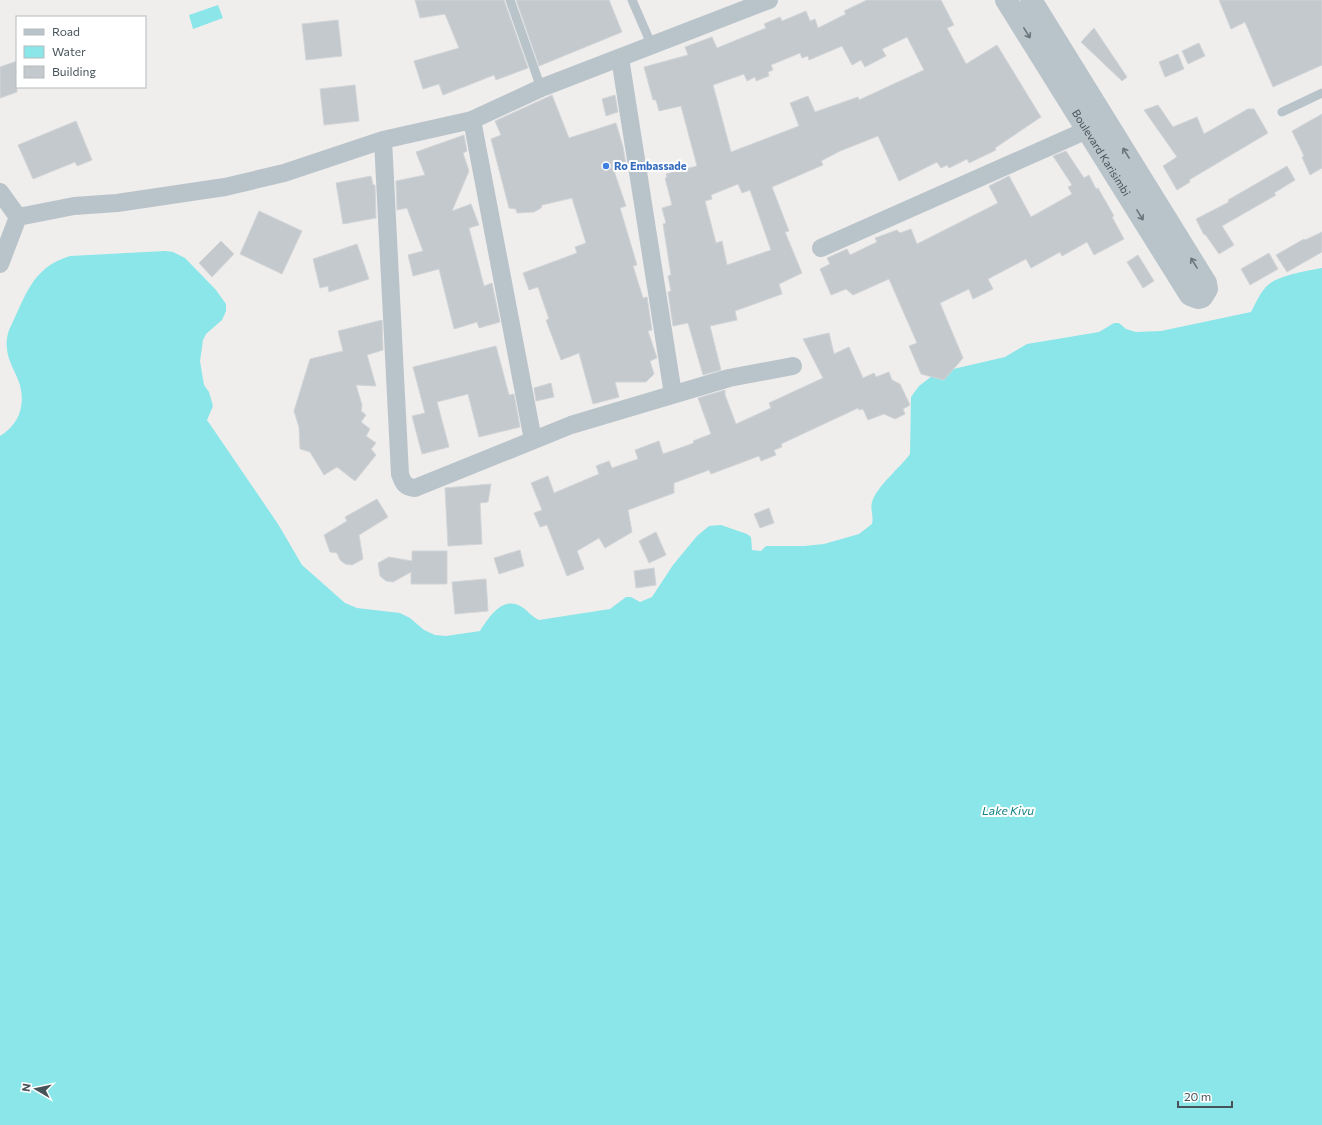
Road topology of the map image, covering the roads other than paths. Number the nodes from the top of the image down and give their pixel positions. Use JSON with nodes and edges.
{"nodes":[{"id":1,"x":510,"y":0,"type":"edge"},
{"id":2,"x":632,"y":0,"type":"edge"},
{"id":3,"x":769,"y":0,"type":"edge"},
{"id":4,"x":1006,"y":0,"type":"edge"},
{"id":5,"x":1031,"y":0,"type":"edge"},
{"id":6,"x":652,"y":46,"type":"junction"},
{"id":7,"x":620,"y":58,"type":"junction"},
{"id":8,"x":541,"y":88,"type":"junction"},
{"id":9,"x":1322,"y":94,"type":"edge"},
{"id":10,"x":1282,"y":112,"type":"dead end"},
{"id":11,"x":472,"y":120,"type":"junction"},
{"id":12,"x":1087,"y":130,"type":"junction"},
{"id":13,"x":383,"y":140,"type":"junction"},
{"id":14,"x":0,"y":192,"type":"edge"},
{"id":15,"x":18,"y":217,"type":"junction"},
{"id":16,"x":821,"y":248,"type":"dead end"},
{"id":17,"x":0,"y":264,"type":"edge"},
{"id":18,"x":794,"y":366,"type":"dead end"},
{"id":19,"x":673,"y":394,"type":"junction"},
{"id":20,"x":533,"y":440,"type":"junction"}],
"edges":[{"from":1,"to":8,"type":"lane"},
{"from":2,"to":6,"type":"lane"},
{"from":3,"to":6,"type":"street"},
{"from":4,"to":12,"type":"street","name":"Boulevard Karisimbi","one_way":true},
{"from":12,"to":5,"type":"street","name":"Boulevard Karisimbi","one_way":true},
{"from":6,"to":7,"type":"street"},
{"from":7,"to":8,"type":"street"},
{"from":7,"to":19,"type":"street"},
{"from":8,"to":11,"type":"street"},
{"from":9,"to":10,"type":"lane"},
{"from":11,"to":13,"type":"street"},
{"from":11,"to":20,"type":"street"},
{"from":12,"to":16,"type":"street"},
{"from":13,"to":15,"type":"street"},
{"from":13,"to":20,"type":"street"},
{"from":14,"to":15,"type":"street"},
{"from":15,"to":17,"type":"street"},
{"from":18,"to":19,"type":"street"},
{"from":19,"to":20,"type":"street"}]}
